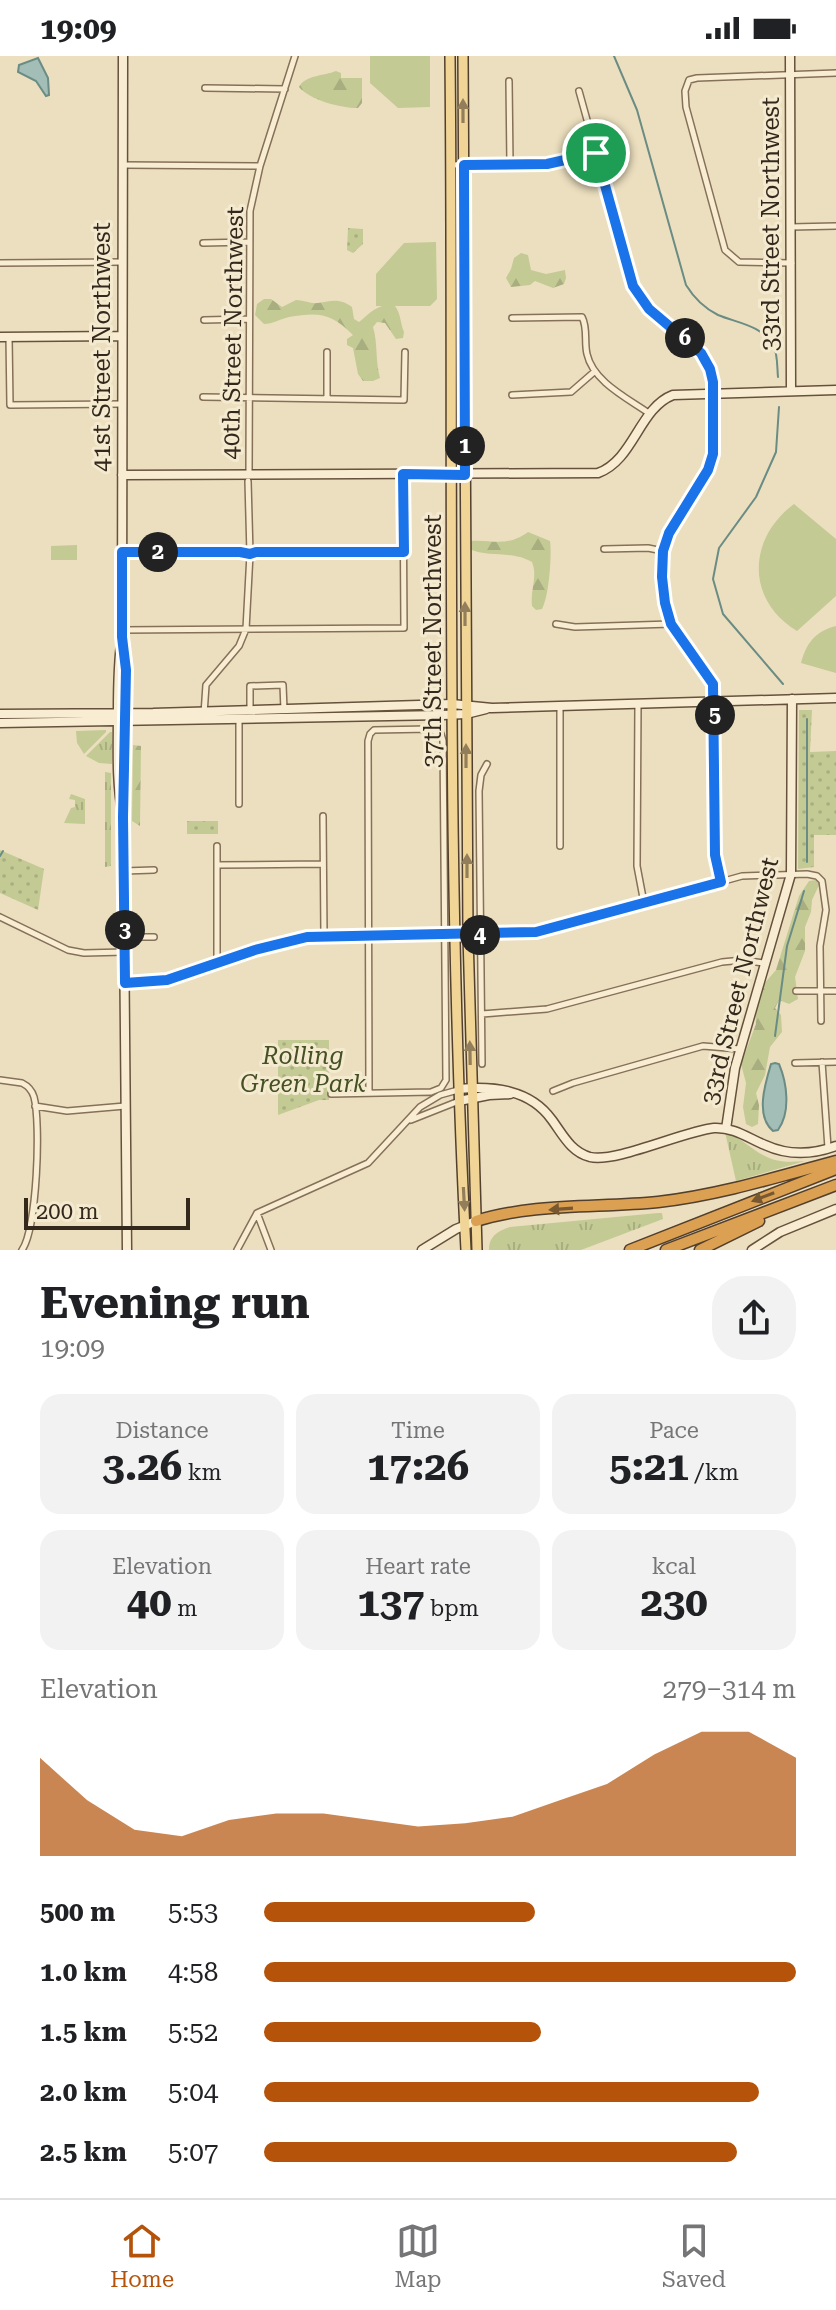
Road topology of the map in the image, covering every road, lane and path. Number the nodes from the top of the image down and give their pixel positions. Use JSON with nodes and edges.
{"nodes":[{"id":1,"x":123,"y":56,"type":"edge"},
{"id":2,"x":295,"y":56,"type":"edge"},
{"id":3,"x":450,"y":56,"type":"edge"},
{"id":4,"x":463,"y":56,"type":"edge"},
{"id":5,"x":790,"y":56,"type":"edge"},
{"id":6,"x":836,"y":73,"type":"edge"},
{"id":7,"x":791,"y":74,"type":"junction"},
{"id":8,"x":509,"y":81,"type":"dead end"},
{"id":9,"x":205,"y":88,"type":"dead end"},
{"id":10,"x":285,"y":89,"type":"junction"},
{"id":11,"x":579,"y":91,"type":"dead end"},
{"id":12,"x":596,"y":153,"type":"junction"},
{"id":13,"x":510,"y":164,"type":"junction"},
{"id":14,"x":123,"y":165,"type":"junction"},
{"id":15,"x":451,"y":165,"type":"junction"},
{"id":16,"x":464,"y":165,"type":"junction"},
{"id":17,"x":260,"y":166,"type":"junction"},
{"id":18,"x":836,"y":226,"type":"edge"},
{"id":19,"x":791,"y":227,"type":"junction"},
{"id":20,"x":249,"y":242,"type":"junction"},
{"id":21,"x":203,"y":243,"type":"dead end"},
{"id":22,"x":123,"y":262,"type":"junction"},
{"id":23,"x":0,"y":263,"type":"edge"},
{"id":24,"x":792,"y":263,"type":"junction"},
{"id":25,"x":512,"y":318,"type":"dead end"},
{"id":26,"x":248,"y":319,"type":"junction"},
{"id":27,"x":204,"y":320,"type":"dead end"},
{"id":28,"x":122,"y":336,"type":"junction"},
{"id":29,"x":5,"y":337,"type":"edge"},
{"id":30,"x":327,"y":352,"type":"dead end"},
{"id":31,"x":405,"y":352,"type":"dead end"},
{"id":32,"x":594,"y":372,"type":"junction"},
{"id":33,"x":836,"y":390,"type":"edge"},
{"id":34,"x":791,"y":391,"type":"junction"},
{"id":35,"x":714,"y":393,"type":"junction"},
{"id":36,"x":512,"y":395,"type":"dead end"},
{"id":37,"x":203,"y":397,"type":"dead end"},
{"id":38,"x":248,"y":398,"type":"junction"},
{"id":39,"x":327,"y":400,"type":"junction"},
{"id":40,"x":122,"y":404,"type":"junction"},
{"id":41,"x":651,"y":415,"type":"junction"},
{"id":42,"x":403,"y":474,"type":"junction"},
{"id":43,"x":453,"y":474,"type":"junction"},
{"id":44,"x":122,"y":475,"type":"junction"},
{"id":45,"x":465,"y":475,"type":"junction"},
{"id":46,"x":248,"y":477,"type":"junction"},
{"id":47,"x":604,"y":549,"type":"dead end"},
{"id":48,"x":663,"y":551,"type":"junction"},
{"id":49,"x":122,"y":552,"type":"junction"},
{"id":50,"x":404,"y":552,"type":"junction"},
{"id":51,"x":250,"y":554,"type":"junction"},
{"id":52,"x":556,"y":624,"type":"dead end"},
{"id":53,"x":671,"y":624,"type":"junction"},
{"id":54,"x":246,"y":629,"type":"junction"},
{"id":55,"x":122,"y":634,"type":"junction"},
{"id":56,"x":836,"y":698,"type":"edge"},
{"id":57,"x":792,"y":699,"type":"junction"},
{"id":58,"x":715,"y":702,"type":"junction"},
{"id":59,"x":638,"y":704,"type":"junction"},
{"id":60,"x":560,"y":706,"type":"junction"},
{"id":61,"x":452,"y":709,"type":"junction"},
{"id":62,"x":466,"y":709,"type":"junction"},
{"id":63,"x":284,"y":710,"type":"junction"},
{"id":64,"x":250,"y":711,"type":"junction"},
{"id":65,"x":0,"y":714,"type":"edge"},
{"id":66,"x":204,"y":716,"type":"junction"},
{"id":67,"x":122,"y":717,"type":"junction"},
{"id":68,"x":239,"y":719,"type":"junction"},
{"id":69,"x":0,"y":723,"type":"edge"},
{"id":70,"x":487,"y":764,"type":"dead end"},
{"id":71,"x":239,"y":804,"type":"dead end"},
{"id":72,"x":323,"y":816,"type":"dead end"},
{"id":73,"x":217,"y":846,"type":"dead end"},
{"id":74,"x":560,"y":846,"type":"dead end"},
{"id":75,"x":323,"y":864,"type":"junction"},
{"id":76,"x":217,"y":865,"type":"junction"},
{"id":77,"x":154,"y":870,"type":"dead end"},
{"id":78,"x":124,"y":871,"type":"junction"},
{"id":79,"x":791,"y":874,"type":"junction"},
{"id":80,"x":721,"y":882,"type":"junction"},
{"id":81,"x":644,"y":903,"type":"junction"},
{"id":82,"x":0,"y":917,"type":"edge"},
{"id":83,"x":450,"y":935,"type":"junction"},
{"id":84,"x":468,"y":935,"type":"junction"},
{"id":85,"x":481,"y":935,"type":"junction"},
{"id":86,"x":324,"y":936,"type":"junction"},
{"id":87,"x":368,"y":936,"type":"junction"},
{"id":88,"x":125,"y":937,"type":"junction"},
{"id":89,"x":154,"y":937,"type":"dead end"},
{"id":90,"x":125,"y":952,"type":"junction"},
{"id":91,"x":217,"y":963,"type":"junction"},
{"id":92,"x":763,"y":963,"type":"junction"},
{"id":93,"x":125,"y":983,"type":"junction"},
{"id":94,"x":796,"y":991,"type":"dead end"},
{"id":95,"x":821,"y":991,"type":"junction"},
{"id":96,"x":836,"y":991,"type":"edge"},
{"id":97,"x":482,"y":1014,"type":"junction"},
{"id":98,"x":821,"y":1021,"type":"dead end"},
{"id":99,"x":740,"y":1049,"type":"junction"},
{"id":100,"x":822,"y":1062,"type":"junction"},
{"id":101,"x":836,"y":1062,"type":"edge"},
{"id":102,"x":795,"y":1063,"type":"dead end"},
{"id":103,"x":482,"y":1064,"type":"dead end"},
{"id":104,"x":0,"y":1080,"type":"edge"},
{"id":105,"x":459,"y":1089,"type":"junction"},
{"id":106,"x":553,"y":1091,"type":"dead end"},
{"id":107,"x":369,"y":1093,"type":"junction"},
{"id":108,"x":471,"y":1093,"type":"junction"},
{"id":109,"x":331,"y":1094,"type":"dead end"},
{"id":110,"x":459,"y":1101,"type":"junction"},
{"id":111,"x":35,"y":1106,"type":"junction"},
{"id":112,"x":126,"y":1106,"type":"junction"},
{"id":113,"x":406,"y":1122,"type":"junction"},
{"id":114,"x":726,"y":1129,"type":"junction"},
{"id":115,"x":832,"y":1148,"type":"edge"},
{"id":116,"x":836,"y":1161,"type":"edge"},
{"id":117,"x":836,"y":1169,"type":"edge"},
{"id":118,"x":836,"y":1187,"type":"edge"},
{"id":119,"x":836,"y":1209,"type":"edge"},
{"id":120,"x":257,"y":1213,"type":"junction"},
{"id":121,"x":470,"y":1223,"type":"junction"},
{"id":122,"x":22,"y":1250,"type":"edge"},
{"id":123,"x":127,"y":1250,"type":"edge"},
{"id":124,"x":237,"y":1250,"type":"edge"},
{"id":125,"x":271,"y":1250,"type":"edge"},
{"id":126,"x":422,"y":1250,"type":"edge"},
{"id":127,"x":466,"y":1250,"type":"edge"},
{"id":128,"x":477,"y":1250,"type":"edge"},
{"id":129,"x":630,"y":1250,"type":"edge"},
{"id":130,"x":666,"y":1250,"type":"edge"},
{"id":131,"x":700,"y":1250,"type":"edge"},
{"id":132,"x":752,"y":1250,"type":"edge"}],
"edges":[{"from":1,"to":14,"type":"main road","name":"41st Street Northwest"},
{"from":2,"to":10,"type":"street","name":"40th Street Northwest"},
{"from":3,"to":15,"type":"main road","name":"37th Street Northwest"},
{"from":16,"to":4,"type":"main road","name":"37th Street Northwest","one_way":true},
{"from":5,"to":7,"type":"main road","name":"33rd Street Northwest"},
{"from":6,"to":7,"type":"street"},
{"from":7,"to":19,"type":"main road","name":"33rd Street Northwest"},
{"from":7,"to":24,"type":"street"},
{"from":8,"to":13,"type":"street"},
{"from":9,"to":10,"type":"street"},
{"from":10,"to":17,"type":"street","name":"40th Street Northwest"},
{"from":11,"to":12,"type":"street"},
{"from":12,"to":13,"type":"street"},
{"from":12,"to":35,"type":"street"},
{"from":13,"to":16,"type":"street"},
{"from":14,"to":17,"type":"street"},
{"from":14,"to":22,"type":"main road","name":"41st Street Northwest"},
{"from":15,"to":16,"type":"street"},
{"from":15,"to":43,"type":"main road","name":"37th Street Northwest"},
{"from":16,"to":45,"type":"main road","name":"37th Street Northwest"},
{"from":17,"to":20,"type":"street","name":"40th Street Northwest"},
{"from":18,"to":19,"type":"street"},
{"from":19,"to":24,"type":"main road","name":"33rd Street Northwest"},
{"from":20,"to":21,"type":"street"},
{"from":20,"to":26,"type":"street","name":"40th Street Northwest"},
{"from":22,"to":23,"type":"street"},
{"from":22,"to":28,"type":"main road","name":"41st Street Northwest"},
{"from":24,"to":34,"type":"main road","name":"33rd Street Northwest"},
{"from":25,"to":32,"type":"street"},
{"from":26,"to":27,"type":"street"},
{"from":26,"to":38,"type":"street","name":"40th Street Northwest"},
{"from":28,"to":29,"type":"main road"},
{"from":28,"to":40,"type":"main road","name":"41st Street Northwest"},
{"from":29,"to":40,"type":"street"},
{"from":30,"to":39,"type":"street"},
{"from":31,"to":39,"type":"street"},
{"from":32,"to":36,"type":"street"},
{"from":32,"to":41,"type":"street"},
{"from":33,"to":34,"type":"main road"},
{"from":34,"to":35,"type":"main road"},
{"from":35,"to":41,"type":"main road"},
{"from":35,"to":48,"type":"street"},
{"from":37,"to":38,"type":"street"},
{"from":38,"to":39,"type":"street"},
{"from":38,"to":46,"type":"street","name":"40th Street Northwest"},
{"from":40,"to":44,"type":"main road","name":"41st Street Northwest"},
{"from":41,"to":45,"type":"main road"},
{"from":42,"to":43,"type":"main road"},
{"from":42,"to":46,"type":"main road"},
{"from":42,"to":50,"type":"street"},
{"from":43,"to":45,"type":"main road"},
{"from":43,"to":61,"type":"main road","name":"37th Street Northwest"},
{"from":44,"to":46,"type":"main road"},
{"from":44,"to":49,"type":"main road","name":"41st Street Northwest"},
{"from":62,"to":45,"type":"main road","name":"37th Street Northwest","one_way":true},
{"from":46,"to":51,"type":"street","name":"40th Street Northwest"},
{"from":47,"to":48,"type":"street"},
{"from":48,"to":53,"type":"street"},
{"from":49,"to":51,"type":"street"},
{"from":49,"to":55,"type":"main road","name":"41st Street Northwest"},
{"from":50,"to":51,"type":"street"},
{"from":50,"to":54,"type":"street"},
{"from":51,"to":54,"type":"street","name":"40th Street Northwest"},
{"from":52,"to":53,"type":"street"},
{"from":53,"to":58,"type":"street"},
{"from":54,"to":55,"type":"street"},
{"from":54,"to":66,"type":"street"},
{"from":55,"to":67,"type":"main road","name":"41st Street Northwest"},
{"from":56,"to":57,"type":"main road"},
{"from":57,"to":58,"type":"main road"},
{"from":57,"to":79,"type":"main road","name":"33rd Street Northwest"},
{"from":58,"to":59,"type":"main road"},
{"from":58,"to":80,"type":"street"},
{"from":59,"to":60,"type":"main road"},
{"from":59,"to":81,"type":"street"},
{"from":60,"to":62,"type":"main road"},
{"from":60,"to":74,"type":"street"},
{"from":61,"to":62,"type":"main road"},
{"from":61,"to":63,"type":"main road"},
{"from":61,"to":68,"type":"main road"},
{"from":61,"to":83,"type":"main road","name":"37th Street Northwest"},
{"from":84,"to":62,"type":"main road","name":"37th Street Northwest","one_way":true},
{"from":63,"to":64,"type":"main road"},
{"from":63,"to":64,"type":"street"},
{"from":64,"to":66,"type":"main road"},
{"from":65,"to":67,"type":"main road"},
{"from":66,"to":67,"type":"main road"},
{"from":66,"to":68,"type":"main road"},
{"from":67,"to":69,"type":"main road"},
{"from":67,"to":78,"type":"main road","name":"41st Street Northwest"},
{"from":68,"to":71,"type":"street"},
{"from":70,"to":85,"type":"street"},
{"from":72,"to":75,"type":"street"},
{"from":73,"to":76,"type":"street"},
{"from":75,"to":76,"type":"street"},
{"from":75,"to":86,"type":"street"},
{"from":76,"to":91,"type":"street"},
{"from":77,"to":78,"type":"street"},
{"from":78,"to":88,"type":"main road","name":"41st Street Northwest"},
{"from":79,"to":80,"type":"street"},
{"from":79,"to":92,"type":"main road","name":"33rd Street Northwest"},
{"from":79,"to":95,"type":"street"},
{"from":80,"to":81,"type":"street"},
{"from":81,"to":85,"type":"street"},
{"from":82,"to":90,"type":"street"},
{"from":83,"to":84,"type":"street"},
{"from":83,"to":87,"type":"street"},
{"from":83,"to":87,"type":"street"},
{"from":83,"to":105,"type":"main road","name":"37th Street Northwest"},
{"from":83,"to":107,"type":"street"},
{"from":84,"to":85,"type":"street"},
{"from":108,"to":84,"type":"main road","name":"37th Street Northwest","one_way":true},
{"from":85,"to":97,"type":"street"},
{"from":86,"to":87,"type":"street"},
{"from":86,"to":91,"type":"street"},
{"from":87,"to":107,"type":"street"},
{"from":88,"to":89,"type":"street"},
{"from":88,"to":90,"type":"main road","name":"41st Street Northwest"},
{"from":90,"to":93,"type":"main road","name":"41st Street Northwest"},
{"from":91,"to":93,"type":"street"},
{"from":92,"to":97,"type":"street"},
{"from":92,"to":99,"type":"main road","name":"33rd Street Northwest"},
{"from":93,"to":112,"type":"main road","name":"41st Street Northwest"},
{"from":94,"to":95,"type":"street"},
{"from":95,"to":96,"type":"street"},
{"from":95,"to":98,"type":"street"},
{"from":97,"to":103,"type":"street"},
{"from":99,"to":106,"type":"street"},
{"from":99,"to":114,"type":"main road","name":"33rd Street Northwest"},
{"from":100,"to":101,"type":"street"},
{"from":100,"to":102,"type":"street"},
{"from":100,"to":115,"type":"street"},
{"from":104,"to":111,"type":"street"},
{"from":105,"to":108,"type":"main road"},
{"from":105,"to":110,"type":"main road","name":"37th Street Northwest"},
{"from":105,"to":113,"type":"street"},
{"from":107,"to":109,"type":"street"},
{"from":108,"to":110,"type":"main road"},
{"from":108,"to":114,"type":"main road"},
{"from":108,"to":121,"type":"main road","name":"37th Street Northwest"},
{"from":110,"to":113,"type":"street"},
{"from":110,"to":121,"type":"main road","name":"37th Street Northwest","one_way":true},
{"from":111,"to":112,"type":"street"},
{"from":111,"to":122,"type":"street"},
{"from":112,"to":123,"type":"main road","name":"41st Street Northwest"},
{"from":113,"to":120,"type":"street"},
{"from":114,"to":115,"type":"main road"},
{"from":116,"to":121,"type":"highway","one_way":true},
{"from":117,"to":129,"type":"highway","one_way":true},
{"from":118,"to":130,"type":"highway"},
{"from":118,"to":131,"type":"highway"},
{"from":119,"to":132,"type":"main road"},
{"from":120,"to":124,"type":"street"},
{"from":120,"to":125,"type":"street"},
{"from":121,"to":126,"type":"main road"},
{"from":121,"to":127,"type":"main road","name":"37th Street Northwest"},
{"from":121,"to":128,"type":"main road","name":"37th Street Northwest"}]}
